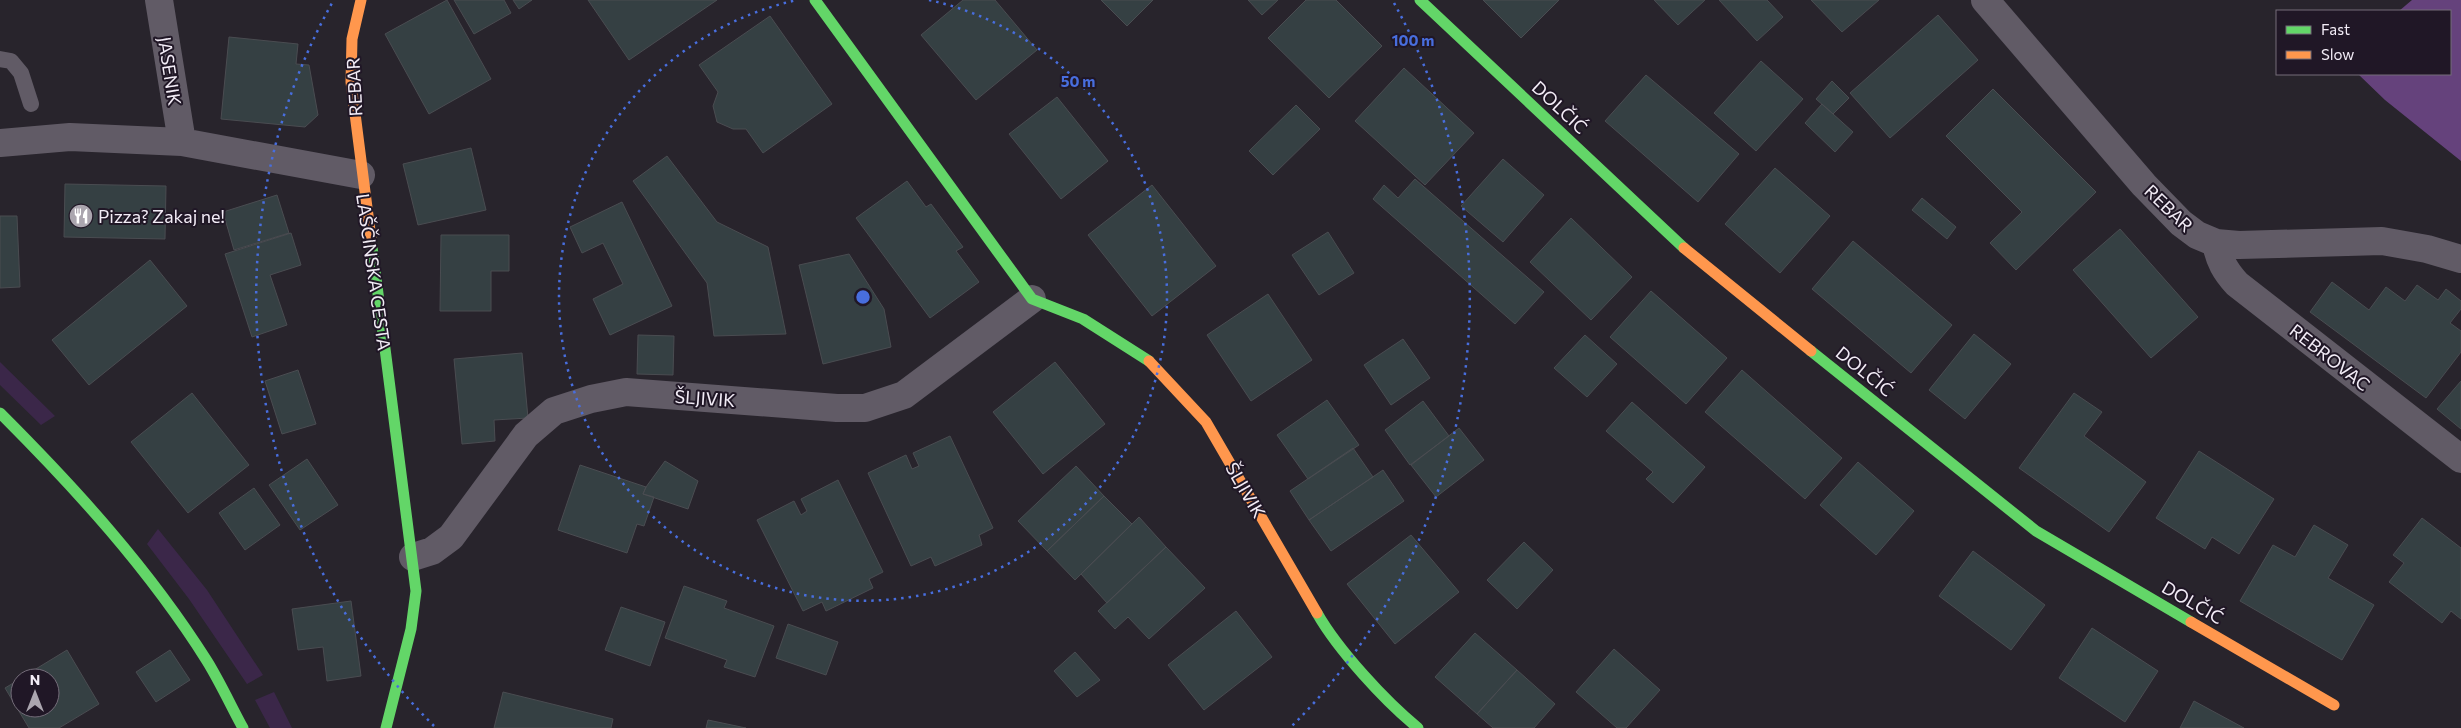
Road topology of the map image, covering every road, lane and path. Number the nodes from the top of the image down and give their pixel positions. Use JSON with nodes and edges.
{"nodes":[{"id":1,"x":158,"y":0,"type":"edge"},
{"id":2,"x":361,"y":0,"type":"edge"},
{"id":3,"x":815,"y":0,"type":"edge"},
{"id":4,"x":1420,"y":0,"type":"edge"},
{"id":5,"x":1985,"y":0,"type":"edge"},
{"id":6,"x":0,"y":59,"type":"edge"},
{"id":7,"x":31,"y":104,"type":"dead end"},
{"id":8,"x":182,"y":142,"type":"junction"},
{"id":9,"x":0,"y":143,"type":"edge"},
{"id":10,"x":361,"y":175,"type":"junction"},
{"id":11,"x":2216,"y":243,"type":"junction"},
{"id":12,"x":2461,"y":259,"type":"edge"},
{"id":13,"x":1032,"y":300,"type":"junction"},
{"id":14,"x":1,"y":416,"type":"edge"},
{"id":15,"x":2461,"y":459,"type":"edge"},
{"id":16,"x":413,"y":557,"type":"junction"},
{"id":17,"x":2334,"y":705,"type":"dead end"},
{"id":18,"x":244,"y":728,"type":"edge"},
{"id":19,"x":386,"y":728,"type":"edge"},
{"id":20,"x":1418,"y":728,"type":"edge"}],
"edges":[{"from":1,"to":8,"type":"street","name":"JASENIK"},
{"from":2,"to":10,"type":"street","name":"REBAR"},
{"from":3,"to":13,"type":"street"},
{"from":4,"to":17,"type":"street","name":"DOLČIĆ"},
{"from":5,"to":11,"type":"street","name":"REBAR"},
{"from":6,"to":7,"type":"lane"},
{"from":8,"to":9,"type":"street","name":"LAŠČINSKA CESTA"},
{"from":8,"to":10,"type":"street","name":"LAŠČINSKA CESTA"},
{"from":10,"to":16,"type":"street","name":"LAŠČINSKA CESTA"},
{"from":11,"to":12,"type":"street","name":"REBAR"},
{"from":11,"to":15,"type":"street","name":"REBROVAC"},
{"from":13,"to":16,"type":"street","name":"ŠLJIVIK"},
{"from":13,"to":20,"type":"street","name":"ŠLJIVIK"},
{"from":14,"to":18,"type":"street"},
{"from":16,"to":19,"type":"street","name":"LAŠČINSKA CESTA"}]}
